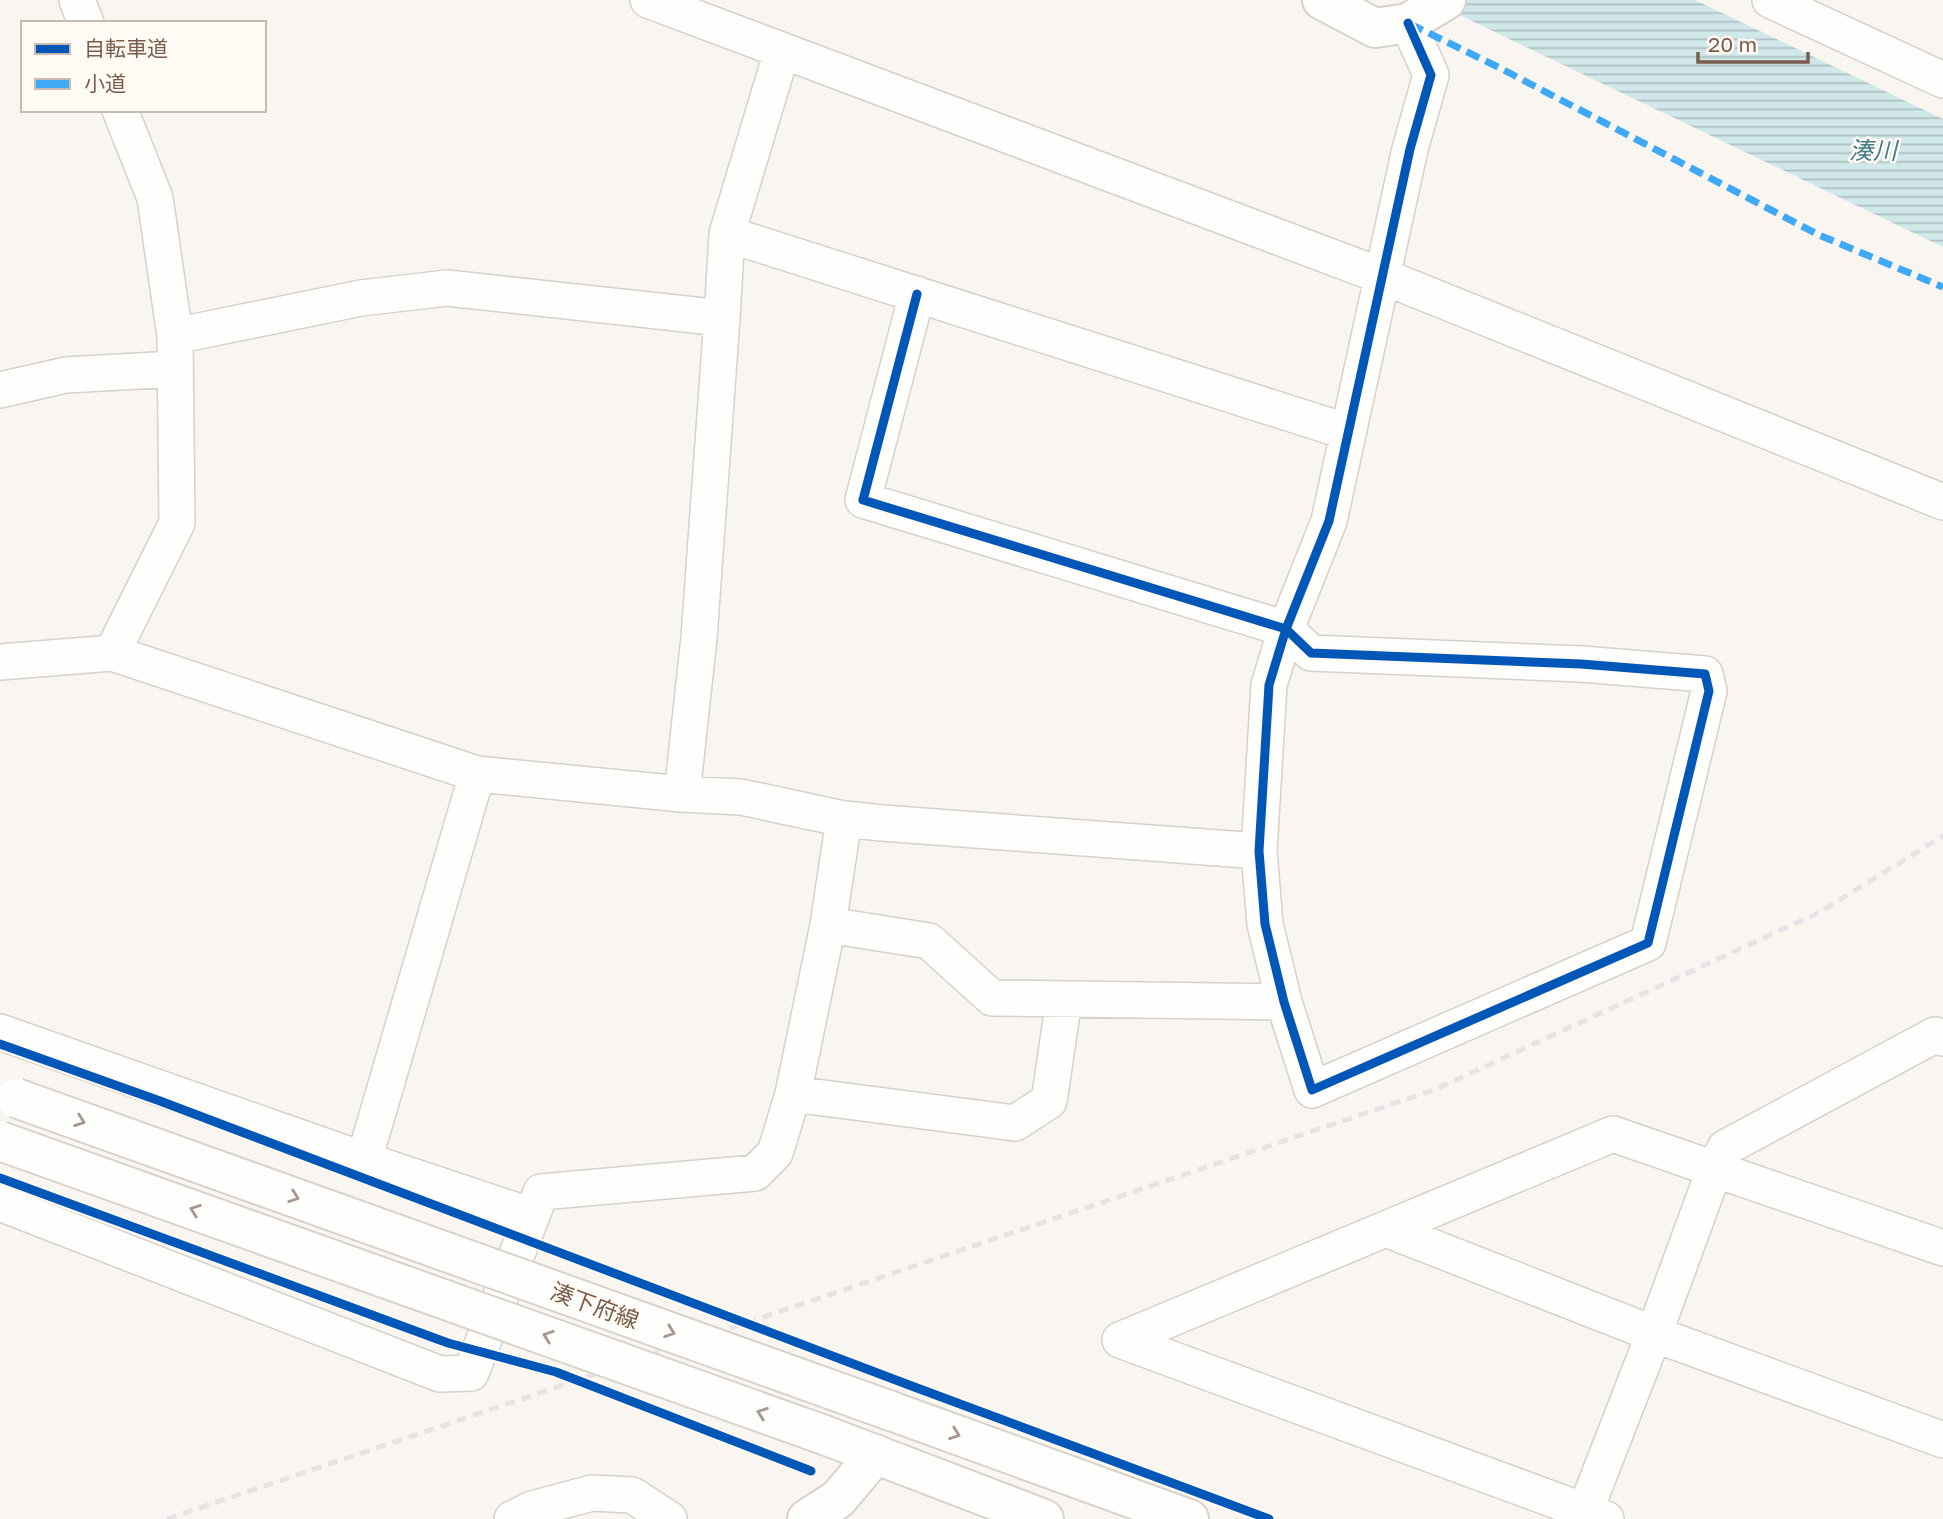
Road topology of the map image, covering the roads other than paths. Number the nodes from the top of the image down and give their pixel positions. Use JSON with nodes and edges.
{"nodes":[{"id":1,"x":77,"y":0,"type":"edge"},
{"id":2,"x":648,"y":0,"type":"edge"},
{"id":3,"x":1322,"y":0,"type":"edge"},
{"id":4,"x":1770,"y":0,"type":"edge"},
{"id":5,"x":1444,"y":1,"type":"edge"},
{"id":6,"x":85,"y":21,"type":"edge"},
{"id":7,"x":1408,"y":23,"type":"junction"},
{"id":8,"x":782,"y":51,"type":"junction"},
{"id":9,"x":1943,"y":80,"type":"edge"},
{"id":10,"x":121,"y":112,"type":"edge"},
{"id":11,"x":727,"y":234,"type":"junction"},
{"id":12,"x":1382,"y":276,"type":"junction"},
{"id":13,"x":917,"y":294,"type":"junction"},
{"id":14,"x":722,"y":318,"type":"junction"},
{"id":15,"x":174,"y":352,"type":"junction"},
{"id":16,"x":0,"y":390,"type":"edge"},
{"id":17,"x":1348,"y":432,"type":"junction"},
{"id":18,"x":1943,"y":502,"type":"edge"},
{"id":19,"x":1286,"y":629,"type":"junction"},
{"id":20,"x":112,"y":653,"type":"junction"},
{"id":21,"x":0,"y":662,"type":"edge"},
{"id":22,"x":477,"y":774,"type":"junction"},
{"id":23,"x":682,"y":794,"type":"junction"},
{"id":24,"x":844,"y":819,"type":"junction"},
{"id":25,"x":1259,"y":851,"type":"junction"},
{"id":26,"x":828,"y":925,"type":"junction"},
{"id":27,"x":1064,"y":1000,"type":"junction"},
{"id":28,"x":1284,"y":1002,"type":"junction"},
{"id":29,"x":0,"y":1032,"type":"edge"},
{"id":30,"x":1943,"y":1038,"type":"edge"},
{"id":31,"x":8,"y":1094,"type":"edge"},
{"id":32,"x":793,"y":1094,"type":"junction"},
{"id":33,"x":0,"y":1141,"type":"edge"},
{"id":34,"x":364,"y":1160,"type":"junction"},
{"id":35,"x":1715,"y":1168,"type":"junction"},
{"id":36,"x":0,"y":1203,"type":"edge"},
{"id":37,"x":532,"y":1216,"type":"junction"},
{"id":38,"x":1386,"y":1229,"type":"junction"},
{"id":39,"x":1943,"y":1248,"type":"edge"},
{"id":40,"x":1654,"y":1334,"type":"junction"},
{"id":41,"x":1943,"y":1440,"type":"edge"},
{"id":42,"x":876,"y":1454,"type":"junction"},
{"id":43,"x":1591,"y":1516,"type":"edge"},
{"id":44,"x":512,"y":1519,"type":"edge"},
{"id":45,"x":669,"y":1519,"type":"edge"},
{"id":46,"x":807,"y":1519,"type":"edge"},
{"id":47,"x":1044,"y":1519,"type":"edge"},
{"id":48,"x":1189,"y":1519,"type":"edge"}],
"edges":[{"from":1,"to":6,"type":"street"},
{"from":2,"to":8,"type":"street"},
{"from":3,"to":7,"type":"main road"},
{"from":4,"to":9,"type":"street"},
{"from":5,"to":7,"type":"main road"},
{"from":7,"to":12,"type":"street"},
{"from":8,"to":11,"type":"street"},
{"from":8,"to":12,"type":"street"},
{"from":10,"to":15,"type":"street"},
{"from":11,"to":13,"type":"street"},
{"from":11,"to":14,"type":"street"},
{"from":12,"to":17,"type":"street"},
{"from":12,"to":18,"type":"street"},
{"from":13,"to":17,"type":"street"},
{"from":13,"to":19,"type":"street"},
{"from":14,"to":15,"type":"street"},
{"from":14,"to":23,"type":"street"},
{"from":15,"to":16,"type":"street"},
{"from":15,"to":20,"type":"street"},
{"from":17,"to":19,"type":"street"},
{"from":19,"to":25,"type":"street"},
{"from":19,"to":28,"type":"street"},
{"from":20,"to":21,"type":"street"},
{"from":20,"to":22,"type":"street"},
{"from":22,"to":23,"type":"street"},
{"from":22,"to":34,"type":"street"},
{"from":23,"to":24,"type":"street"},
{"from":24,"to":25,"type":"street"},
{"from":24,"to":26,"type":"street"},
{"from":25,"to":28,"type":"street"},
{"from":26,"to":27,"type":"street"},
{"from":26,"to":32,"type":"street"},
{"from":27,"to":28,"type":"street"},
{"from":27,"to":32,"type":"street"},
{"from":29,"to":34,"type":"street"},
{"from":30,"to":35,"type":"street"},
{"from":31,"to":48,"type":"main road","name":"湊下府線","one_way":true,"bridge":true},
{"from":32,"to":37,"type":"street"},
{"from":42,"to":33,"type":"main road","name":"湊下府線","one_way":true,"bridge":true},
{"from":34,"to":37,"type":"street"},
{"from":35,"to":38,"type":"street"},
{"from":35,"to":39,"type":"street"},
{"from":35,"to":40,"type":"street"},
{"from":36,"to":37,"type":"street"},
{"from":38,"to":40,"type":"street"},
{"from":38,"to":43,"type":"street"},
{"from":40,"to":41,"type":"street"},
{"from":40,"to":43,"type":"street"},
{"from":42,"to":46,"type":"main road"},
{"from":42,"to":47,"type":"main road","name":"湊下府線"},
{"from":44,"to":45,"type":"street"}]}
